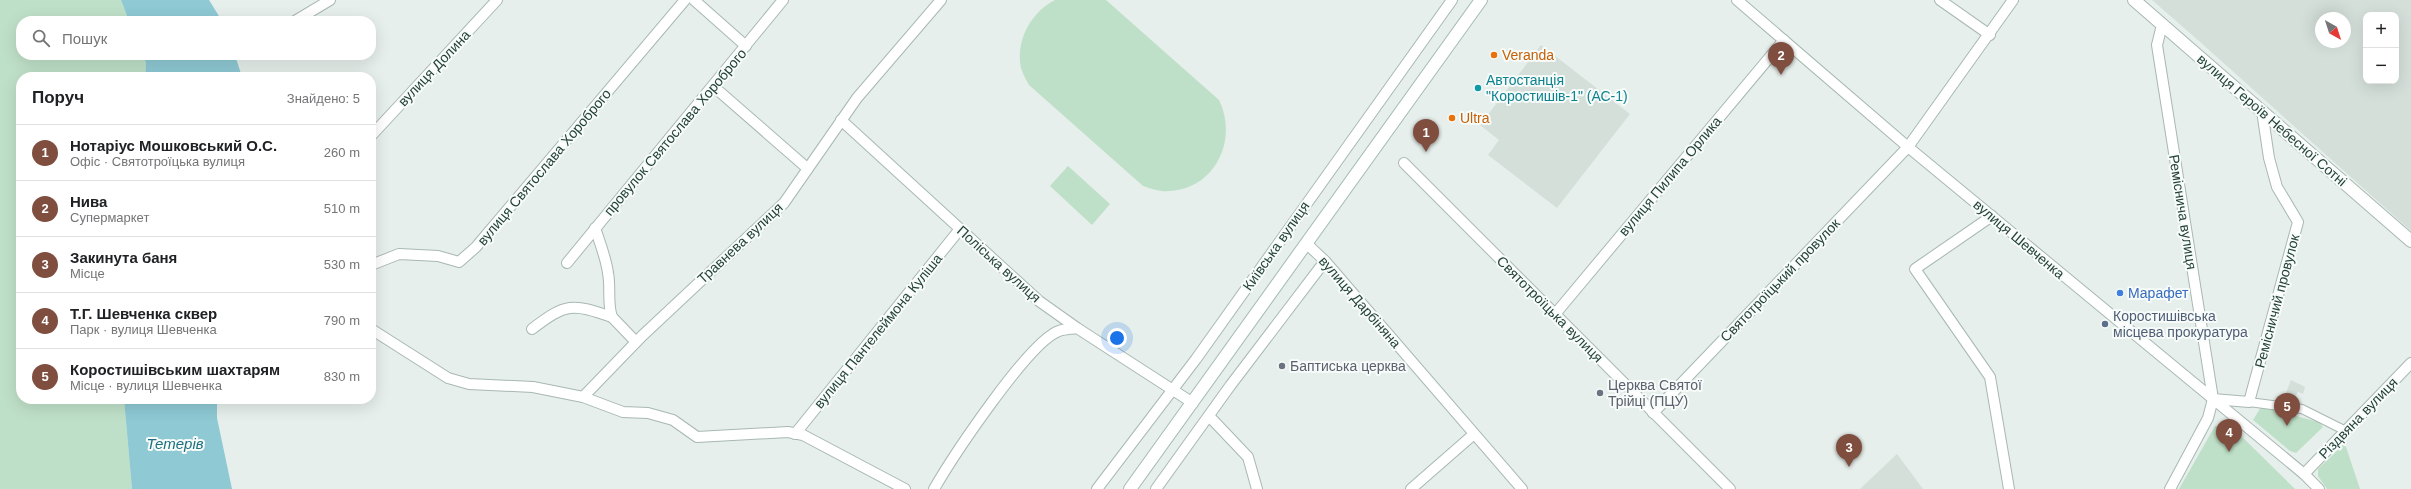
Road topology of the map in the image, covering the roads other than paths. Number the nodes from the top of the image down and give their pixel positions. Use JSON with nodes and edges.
{"nodes":[{"id":1,"x":330,"y":0,"type":"edge"},
{"id":2,"x":497,"y":0,"type":"edge"},
{"id":3,"x":685,"y":0,"type":"edge"},
{"id":4,"x":694,"y":0,"type":"edge"},
{"id":5,"x":783,"y":0,"type":"edge"},
{"id":6,"x":941,"y":0,"type":"edge"},
{"id":7,"x":1452,"y":0,"type":"edge"},
{"id":8,"x":1481,"y":0,"type":"edge"},
{"id":9,"x":1737,"y":0,"type":"edge"},
{"id":10,"x":1940,"y":0,"type":"edge"},
{"id":11,"x":2012,"y":0,"type":"edge"},
{"id":12,"x":2134,"y":0,"type":"edge"},
{"id":13,"x":303,"y":16,"type":"edge"},
{"id":14,"x":2162,"y":25,"type":"junction"},
{"id":15,"x":1990,"y":35,"type":"junction"},
{"id":16,"x":1784,"y":40,"type":"junction"},
{"id":17,"x":746,"y":46,"type":"junction"},
{"id":18,"x":713,"y":86,"type":"junction"},
{"id":19,"x":2262,"y":111,"type":"junction"},
{"id":20,"x":841,"y":120,"type":"junction"},
{"id":21,"x":376,"y":131,"type":"edge"},
{"id":22,"x":1908,"y":147,"type":"junction"},
{"id":23,"x":1404,"y":163,"type":"dead end"},
{"id":24,"x":807,"y":168,"type":"junction"},
{"id":25,"x":1992,"y":216,"type":"junction"},
{"id":26,"x":595,"y":228,"type":"junction"},
{"id":27,"x":960,"y":229,"type":"junction"},
{"id":28,"x":2411,"y":240,"type":"edge"},
{"id":29,"x":1307,"y":244,"type":"junction"},
{"id":30,"x":1325,"y":261,"type":"junction"},
{"id":31,"x":376,"y":263,"type":"edge"},
{"id":32,"x":566,"y":263,"type":"dead end"},
{"id":33,"x":1556,"y":313,"type":"junction"},
{"id":34,"x":612,"y":317,"type":"junction"},
{"id":35,"x":1077,"y":328,"type":"junction"},
{"id":36,"x":532,"y":329,"type":"dead end"},
{"id":37,"x":376,"y":332,"type":"edge"},
{"id":38,"x":636,"y":342,"type":"junction"},
{"id":39,"x":2411,"y":363,"type":"edge"},
{"id":40,"x":1172,"y":389,"type":"junction"},
{"id":41,"x":583,"y":397,"type":"junction"},
{"id":42,"x":2213,"y":399,"type":"junction"},
{"id":43,"x":2249,"y":402,"type":"junction"},
{"id":44,"x":1193,"y":403,"type":"junction"},
{"id":45,"x":1652,"y":413,"type":"junction"},
{"id":46,"x":1209,"y":416,"type":"junction"},
{"id":47,"x":2346,"y":431,"type":"junction"},
{"id":48,"x":795,"y":434,"type":"junction"},
{"id":49,"x":1474,"y":434,"type":"junction"},
{"id":50,"x":2304,"y":474,"type":"junction"},
{"id":51,"x":906,"y":489,"type":"edge"},
{"id":52,"x":934,"y":489,"type":"edge"},
{"id":53,"x":1098,"y":489,"type":"edge"},
{"id":54,"x":1130,"y":489,"type":"edge"},
{"id":55,"x":1156,"y":489,"type":"edge"},
{"id":56,"x":1257,"y":489,"type":"edge"},
{"id":57,"x":1411,"y":489,"type":"edge"},
{"id":58,"x":1522,"y":489,"type":"edge"},
{"id":59,"x":1730,"y":489,"type":"edge"},
{"id":60,"x":2009,"y":489,"type":"edge"},
{"id":61,"x":2170,"y":489,"type":"edge"},
{"id":62,"x":2319,"y":489,"type":"edge"}],
"edges":[{"from":1,"to":13,"type":"street"},
{"from":2,"to":21,"type":"street","name":"вулиця Долина"},
{"from":3,"to":31,"type":"street","name":"вулиця Святослава Хороброго"},
{"from":4,"to":17,"type":"street"},
{"from":5,"to":17,"type":"street","name":"провулок Святослава Хороброго"},
{"from":6,"to":20,"type":"street","name":"Травнева вулиця"},
{"from":7,"to":40,"type":"street","name":"Київська вулиця"},
{"from":8,"to":29,"type":"main road","name":"Київська вулиця"},
{"from":9,"to":16,"type":"street","name":"вулиця Шевченка"},
{"from":10,"to":15,"type":"street"},
{"from":11,"to":15,"type":"street","name":"Святотроїцький провулок"},
{"from":12,"to":14,"type":"main road","name":"вулиця Героїв Небесної Сотні"},
{"from":14,"to":19,"type":"main road","name":"вулиця Героїв Небесної Сотні"},
{"from":14,"to":42,"type":"street","name":"Реміснича вулиця"},
{"from":15,"to":22,"type":"street","name":"Святотроїцький провулок"},
{"from":16,"to":22,"type":"street","name":"вулиця Шевченка"},
{"from":16,"to":33,"type":"street","name":"вулиця Пилипа Орлика"},
{"from":17,"to":18,"type":"street","name":"провулок Святослава Хороброго"},
{"from":18,"to":24,"type":"street"},
{"from":18,"to":26,"type":"street","name":"провулок Святослава Хороброго"},
{"from":19,"to":28,"type":"main road","name":"вулиця Героїв Небесної Сотні"},
{"from":19,"to":43,"type":"street","name":"Ремісничий провулок"},
{"from":20,"to":24,"type":"street","name":"Травнева вулиця"},
{"from":20,"to":27,"type":"street","name":"Поліська вулиця"},
{"from":22,"to":25,"type":"street","name":"вулиця Шевченка"},
{"from":22,"to":45,"type":"street","name":"Святотроїцький провулок"},
{"from":23,"to":33,"type":"street","name":"Святотроїцька вулиця"},
{"from":24,"to":38,"type":"street","name":"Травнева вулиця"},
{"from":25,"to":42,"type":"street","name":"вулиця Шевченка"},
{"from":25,"to":60,"type":"street"},
{"from":26,"to":32,"type":"street","name":"провулок Святослава Хороброго"},
{"from":26,"to":34,"type":"street"},
{"from":27,"to":35,"type":"street","name":"Поліська вулиця"},
{"from":27,"to":48,"type":"street","name":"вулиця Пантелеймона Куліша"},
{"from":29,"to":30,"type":"street","name":"вулиця Дарбіняна"},
{"from":29,"to":44,"type":"main road","name":"Київська вулиця"},
{"from":30,"to":46,"type":"street"},
{"from":30,"to":49,"type":"street","name":"вулиця Дарбіняна"},
{"from":33,"to":45,"type":"street","name":"Святотроїцька вулиця"},
{"from":34,"to":36,"type":"street"},
{"from":34,"to":38,"type":"street"},
{"from":35,"to":40,"type":"street","name":"Поліська вулиця"},
{"from":35,"to":52,"type":"street"},
{"from":37,"to":41,"type":"street"},
{"from":38,"to":41,"type":"street","name":"Травнева вулиця"},
{"from":39,"to":47,"type":"street","name":"Різдвяна вулиця"},
{"from":40,"to":44,"type":"street","name":"Поліська вулиця"},
{"from":40,"to":53,"type":"street","name":"Київська вулиця"},
{"from":41,"to":48,"type":"street"},
{"from":42,"to":43,"type":"street"},
{"from":42,"to":50,"type":"street","name":"вулиця Шевченка"},
{"from":42,"to":61,"type":"street"},
{"from":43,"to":47,"type":"street"},
{"from":44,"to":54,"type":"main road","name":"Київська вулиця"},
{"from":45,"to":59,"type":"street","name":"Святотроїцька вулиця"},
{"from":46,"to":55,"type":"street"},
{"from":46,"to":56,"type":"street"},
{"from":47,"to":50,"type":"street","name":"Різдвяна вулиця"},
{"from":48,"to":51,"type":"street"},
{"from":49,"to":57,"type":"street"},
{"from":49,"to":58,"type":"street","name":"вулиця Дарбіняна"},
{"from":50,"to":62,"type":"street","name":"вулиця Шевченка"}]}
